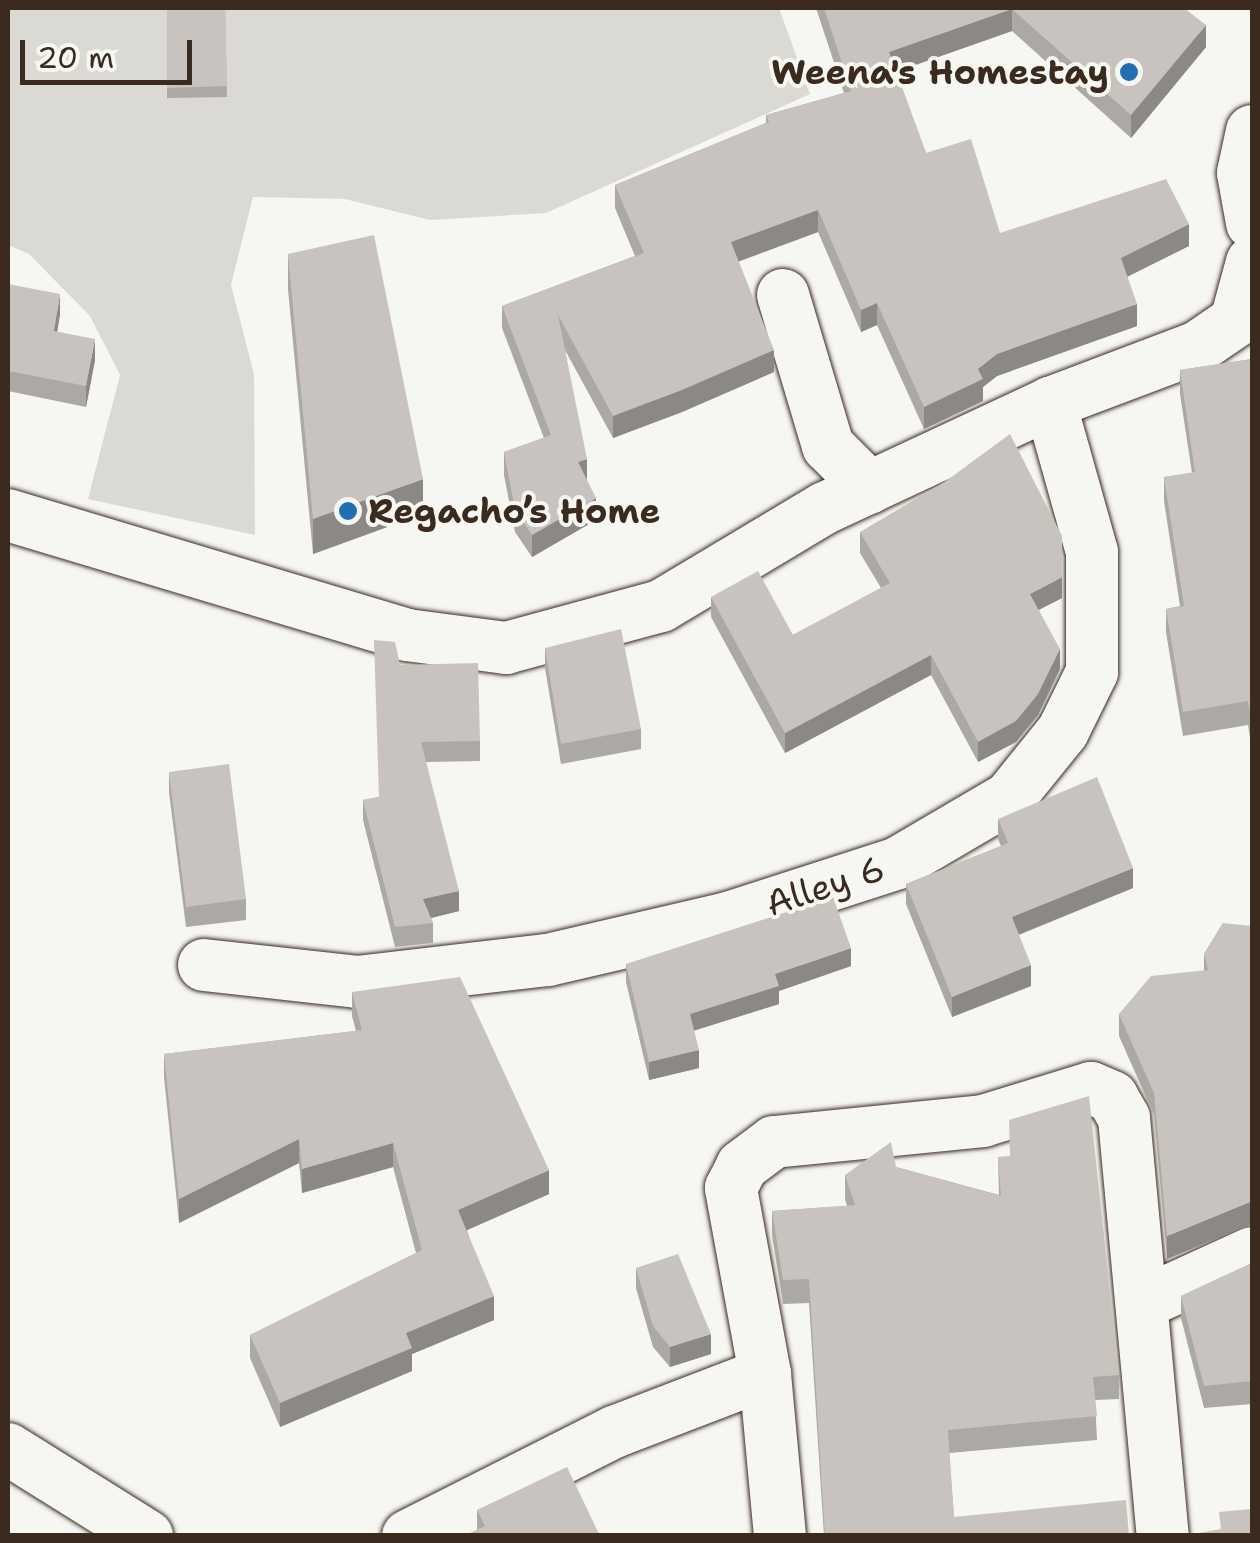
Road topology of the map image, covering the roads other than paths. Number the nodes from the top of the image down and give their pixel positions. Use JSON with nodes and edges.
{"nodes":[{"id":1,"x":1252,"y":131,"type":"edge"},
{"id":2,"x":1252,"y":223,"type":"edge"},
{"id":3,"x":1252,"y":262,"type":"edge"},
{"id":4,"x":783,"y":296,"type":"dead end"},
{"id":5,"x":1244,"y":328,"type":"edge"},
{"id":6,"x":1050,"y":403,"type":"junction"},
{"id":7,"x":870,"y":488,"type":"junction"},
{"id":8,"x":8,"y":515,"type":"edge"},
{"id":9,"x":204,"y":965,"type":"dead end"},
{"id":10,"x":1252,"y":1253,"type":"edge"},
{"id":11,"x":1147,"y":1302,"type":"junction"},
{"id":12,"x":765,"y":1374,"type":"junction"},
{"id":13,"x":8,"y":1449,"type":"edge"},
{"id":14,"x":147,"y":1536,"type":"edge"},
{"id":15,"x":408,"y":1536,"type":"edge"},
{"id":16,"x":780,"y":1536,"type":"edge"},
{"id":17,"x":1163,"y":1536,"type":"edge"}],
"edges":[{"from":1,"to":2,"type":"street"},
{"from":3,"to":5,"type":"street"},
{"from":4,"to":7,"type":"street"},
{"from":5,"to":6,"type":"street"},
{"from":6,"to":7,"type":"street"},
{"from":6,"to":9,"type":"street","name":"Alley 6"},
{"from":7,"to":8,"type":"street"},
{"from":10,"to":11,"type":"street"},
{"from":11,"to":12,"type":"street"},
{"from":11,"to":17,"type":"street"},
{"from":12,"to":15,"type":"street"},
{"from":12,"to":16,"type":"street"},
{"from":13,"to":14,"type":"street"}]}
